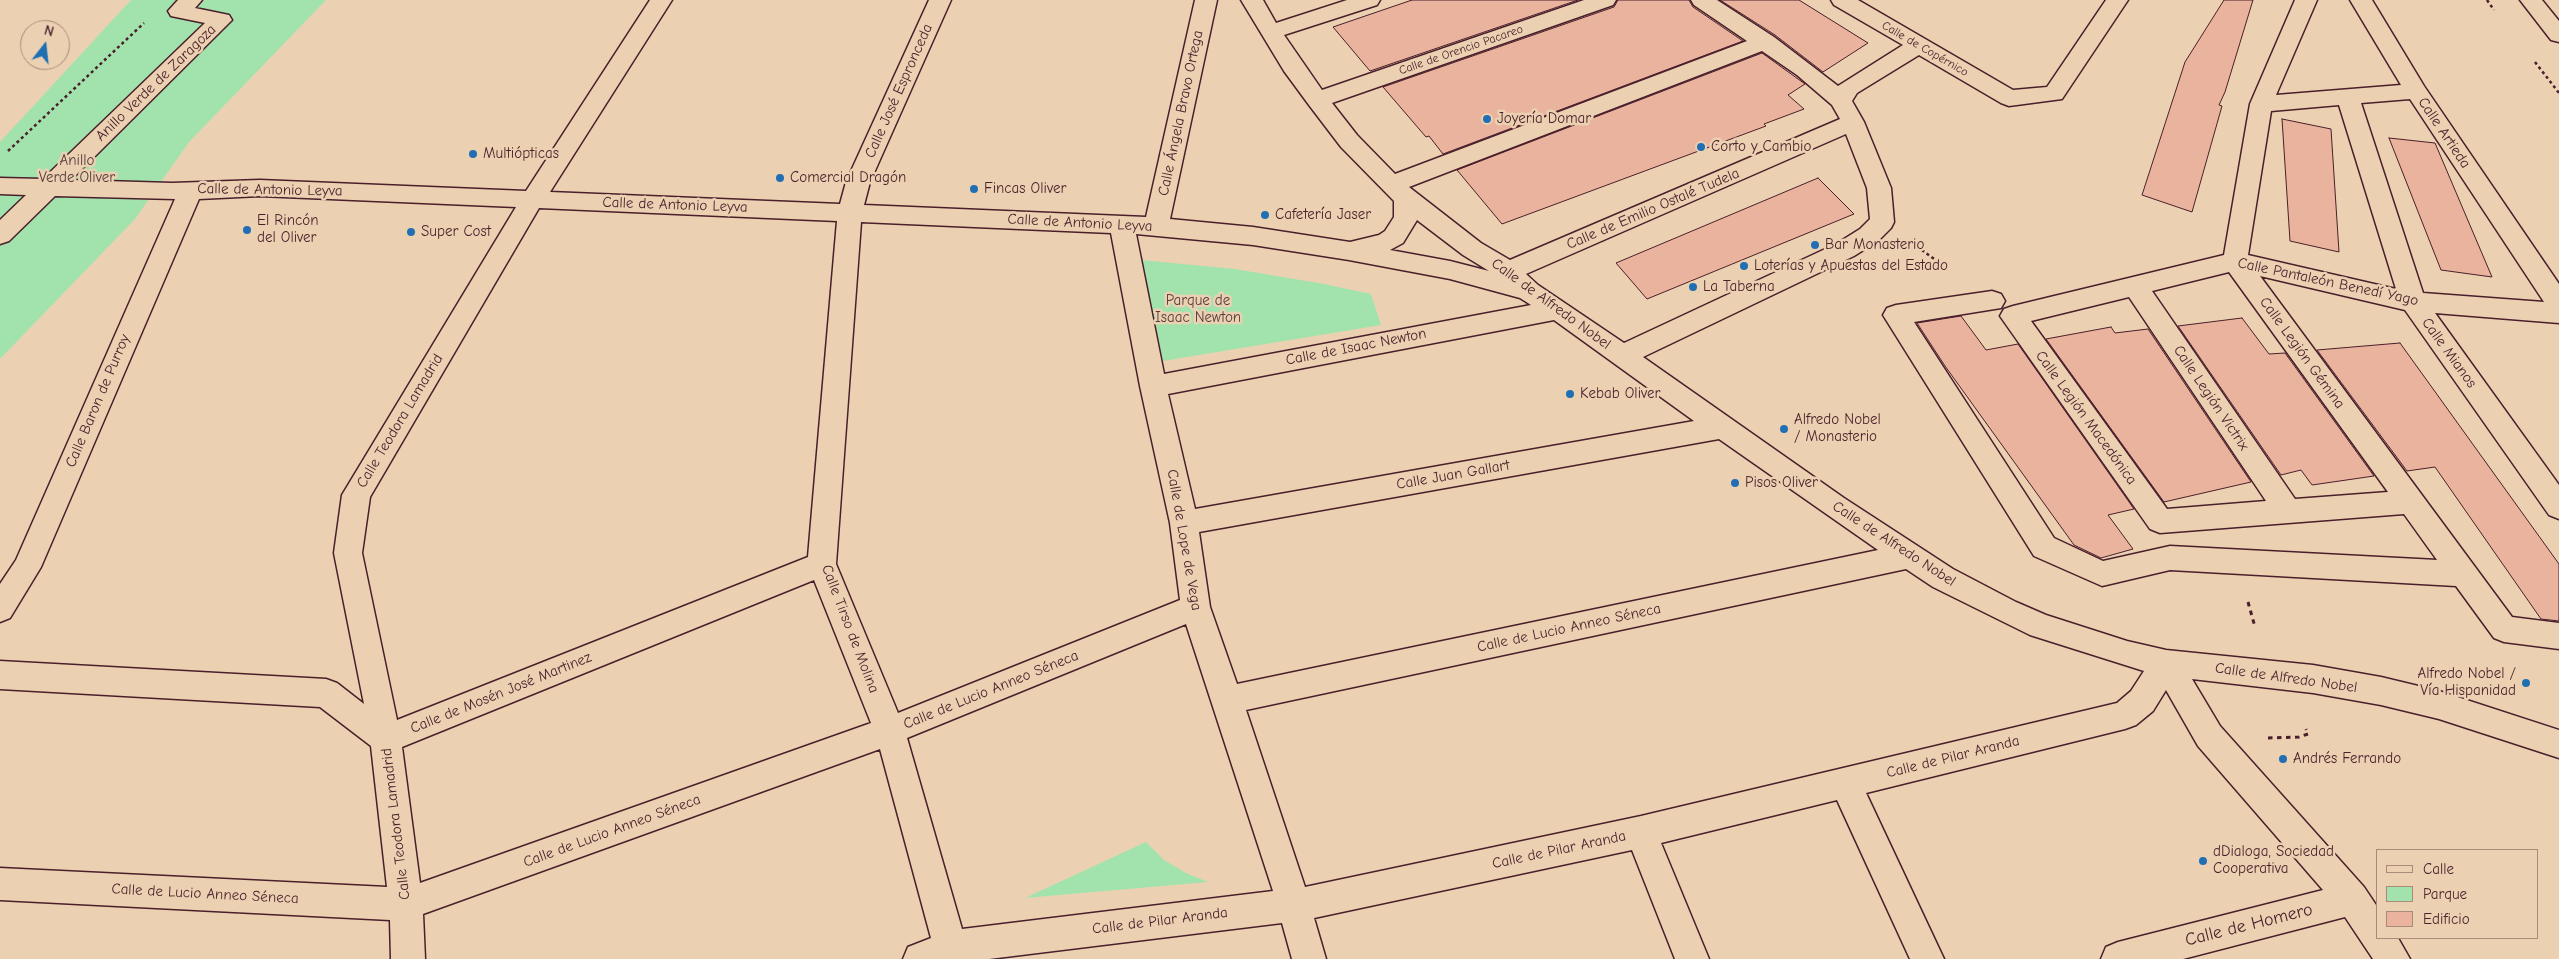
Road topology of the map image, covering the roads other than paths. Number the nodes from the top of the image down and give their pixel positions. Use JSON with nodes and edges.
{"nodes":[{"id":1,"x":190,"y":0,"type":"edge"},
{"id":2,"x":661,"y":0,"type":"edge"},
{"id":3,"x":940,"y":0,"type":"edge"},
{"id":4,"x":1206,"y":0,"type":"edge"},
{"id":5,"x":1252,"y":0,"type":"edge"},
{"id":6,"x":1369,"y":0,"type":"edge"},
{"id":7,"x":1605,"y":0,"type":"edge"},
{"id":8,"x":1702,"y":0,"type":"edge"},
{"id":9,"x":1842,"y":0,"type":"edge"},
{"id":10,"x":2117,"y":0,"type":"edge"},
{"id":11,"x":2306,"y":0,"type":"edge"},
{"id":12,"x":2361,"y":0,"type":"edge"},
{"id":13,"x":2531,"y":0,"type":"edge"},
{"id":14,"x":1270,"y":32,"type":"junction"},
{"id":15,"x":2559,"y":35,"type":"edge"},
{"id":16,"x":1766,"y":42,"type":"junction"},
{"id":17,"x":1918,"y":46,"type":"junction"},
{"id":18,"x":2416,"y":91,"type":"junction"},
{"id":19,"x":2348,"y":97,"type":"junction"},
{"id":20,"x":1317,"y":100,"type":"junction"},
{"id":21,"x":1840,"y":100,"type":"junction"},
{"id":22,"x":2261,"y":104,"type":"junction"},
{"id":23,"x":1853,"y":122,"type":"junction"},
{"id":24,"x":0,"y":186,"type":"edge"},
{"id":25,"x":49,"y":188,"type":"junction"},
{"id":26,"x":191,"y":189,"type":"junction"},
{"id":27,"x":1398,"y":192,"type":"junction"},
{"id":28,"x":533,"y":198,"type":"junction"},
{"id":29,"x":850,"y":212,"type":"junction"},
{"id":30,"x":1122,"y":225,"type":"junction"},
{"id":31,"x":1156,"y":226,"type":"junction"},
{"id":32,"x":0,"y":235,"type":"edge"},
{"id":33,"x":1349,"y":251,"type":"junction"},
{"id":34,"x":2235,"y":261,"type":"junction"},
{"id":35,"x":1508,"y":271,"type":"junction"},
{"id":36,"x":2135,"y":286,"type":"junction"},
{"id":37,"x":1529,"y":292,"type":"junction"},
{"id":38,"x":2413,"y":302,"type":"junction"},
{"id":39,"x":2559,"y":304,"type":"edge"},
{"id":40,"x":2003,"y":308,"type":"junction"},
{"id":41,"x":1558,"y":310,"type":"junction"},
{"id":42,"x":2559,"y":313,"type":"edge"},
{"id":43,"x":1623,"y":355,"type":"junction"},
{"id":44,"x":1153,"y":386,"type":"junction"},
{"id":45,"x":1723,"y":427,"type":"junction"},
{"id":46,"x":2411,"y":502,"type":"junction"},
{"id":47,"x":2559,"y":507,"type":"edge"},
{"id":48,"x":2288,"y":511,"type":"junction"},
{"id":49,"x":1184,"y":523,"type":"junction"},
{"id":50,"x":1910,"y":556,"type":"junction"},
{"id":51,"x":822,"y":564,"type":"junction"},
{"id":52,"x":2464,"y":574,"type":"junction"},
{"id":53,"x":1195,"y":607,"type":"junction"},
{"id":54,"x":0,"y":609,"type":"edge"},
{"id":55,"x":2559,"y":636,"type":"edge"},
{"id":56,"x":2166,"y":663,"type":"junction"},
{"id":57,"x":0,"y":675,"type":"edge"},
{"id":58,"x":1228,"y":700,"type":"junction"},
{"id":59,"x":890,"y":731,"type":"junction"},
{"id":60,"x":386,"y":740,"type":"junction"},
{"id":61,"x":2559,"y":744,"type":"edge"},
{"id":62,"x":1844,"y":784,"type":"junction"},
{"id":63,"x":1641,"y":832,"type":"junction"},
{"id":64,"x":0,"y":884,"type":"edge"},
{"id":65,"x":2352,"y":899,"type":"junction"},
{"id":66,"x":406,"y":904,"type":"junction"},
{"id":67,"x":1294,"y":904,"type":"junction"},
{"id":68,"x":2376,"y":935,"type":"edge"},
{"id":69,"x":2379,"y":939,"type":"edge"},
{"id":70,"x":950,"y":947,"type":"junction"},
{"id":71,"x":408,"y":959,"type":"edge"},
{"id":72,"x":920,"y":959,"type":"edge"},
{"id":73,"x":1309,"y":959,"type":"edge"},
{"id":74,"x":1692,"y":959,"type":"edge"},
{"id":75,"x":1927,"y":959,"type":"edge"},
{"id":76,"x":2118,"y":959,"type":"edge"},
{"id":77,"x":2393,"y":959,"type":"edge"}],
"edges":[{"from":1,"to":25,"type":"main road","name":"Anillo Verde de Zaragoza"},
{"from":2,"to":28,"type":"main road","name":"Calle Teodora Lamadrid"},
{"from":3,"to":29,"type":"main road","name":"Calle José Espronceda"},
{"from":4,"to":31,"type":"main road","name":"Calle Ángela Bravo Ortega"},
{"from":5,"to":14,"type":"main road","name":"Calle de Alfredo Nobel"},
{"from":6,"to":14,"type":"main road"},
{"from":7,"to":20,"type":"main road","name":"Calle de Orencio Pacareo"},
{"from":8,"to":16,"type":"main road"},
{"from":9,"to":17,"type":"main road","name":"Calle de Copérnico"},
{"from":10,"to":17,"type":"main road","name":"Calle de Copérnico"},
{"from":11,"to":22,"type":"main road"},
{"from":12,"to":18,"type":"main road"},
{"from":13,"to":15,"type":"main road"},
{"from":14,"to":20,"type":"main road","name":"Calle de Alfredo Nobel"},
{"from":16,"to":21,"type":"main road"},
{"from":16,"to":27,"type":"main road"},
{"from":17,"to":21,"type":"main road"},
{"from":18,"to":19,"type":"main road","name":"Calle Artieda"},
{"from":18,"to":39,"type":"main road","name":"Calle Artieda"},
{"from":19,"to":22,"type":"main road","name":"Calle Artieda"},
{"from":19,"to":38,"type":"main road","name":"Calle Mianos"},
{"from":20,"to":27,"type":"main road","name":"Calle de Alfredo Nobel"},
{"from":21,"to":23,"type":"main road"},
{"from":22,"to":34,"type":"main road"},
{"from":23,"to":35,"type":"main road","name":"Calle de Emilio Ostalé Tudela"},
{"from":23,"to":43,"type":"main road"},
{"from":24,"to":25,"type":"main road","name":"Calle de Antonio Leyva"},
{"from":25,"to":26,"type":"main road","name":"Calle de Antonio Leyva"},
{"from":25,"to":32,"type":"main road"},
{"from":26,"to":28,"type":"main road","name":"Calle de Antonio Leyva"},
{"from":26,"to":54,"type":"main road","name":"Calle Baron de Purroy"},
{"from":27,"to":33,"type":"main road","name":"Calle de Antonio Leyva"},
{"from":27,"to":35,"type":"main road","name":"Calle de Alfredo Nobel"},
{"from":28,"to":29,"type":"main road","name":"Calle de Antonio Leyva"},
{"from":28,"to":60,"type":"main road","name":"Calle Teodora Lamadrid"},
{"from":29,"to":30,"type":"main road","name":"Calle de Antonio Leyva"},
{"from":29,"to":51,"type":"main road","name":"Calle Tirso de Molina"},
{"from":30,"to":31,"type":"main road","name":"Calle de Antonio Leyva"},
{"from":30,"to":44,"type":"main road","name":"Calle de Lope de Vega"},
{"from":31,"to":33,"type":"main road","name":"Calle de Antonio Leyva"},
{"from":33,"to":37,"type":"main road","name":"Calle de Antonio Leyva"},
{"from":34,"to":36,"type":"main road","name":"Calle Pantaleón Benedí Yago"},
{"from":34,"to":38,"type":"main road","name":"Calle Pantaleón Benedí Yago"},
{"from":34,"to":46,"type":"main road","name":"Calle Legión Gémina"},
{"from":35,"to":37,"type":"main road","name":"Calle de Alfredo Nobel"},
{"from":36,"to":40,"type":"main road","name":"Calle Pantaleón Benedí Yago"},
{"from":36,"to":48,"type":"main road","name":"Calle Legión Victrix"},
{"from":37,"to":41,"type":"main road","name":"Calle de Alfredo Nobel"},
{"from":38,"to":42,"type":"main road","name":"Calle Pantaleón Benedí Yago"},
{"from":38,"to":47,"type":"main road","name":"Calle Mianos"},
{"from":40,"to":48,"type":"main road","name":"Calle Legión Macedónica"},
{"from":40,"to":52,"type":"main road","name":"Calle Pantaleón Benedí Yago"},
{"from":41,"to":43,"type":"main road","name":"Calle de Alfredo Nobel"},
{"from":41,"to":44,"type":"main road","name":"Calle de Isaac Newton"},
{"from":43,"to":45,"type":"main road","name":"Calle de Alfredo Nobel"},
{"from":44,"to":49,"type":"main road","name":"Calle de Lope de Vega"},
{"from":45,"to":49,"type":"main road","name":"Calle Juan Gallart"},
{"from":45,"to":50,"type":"main road","name":"Calle de Alfredo Nobel"},
{"from":46,"to":48,"type":"main road"},
{"from":46,"to":52,"type":"main road","name":"Calle Legión Gémina"},
{"from":49,"to":53,"type":"main road","name":"Calle de Lope de Vega"},
{"from":50,"to":56,"type":"main road","name":"Calle de Alfredo Nobel"},
{"from":50,"to":58,"type":"main road","name":"Calle de Lucio Anneo Séneca"},
{"from":51,"to":59,"type":"main road","name":"Calle Tirso de Molina"},
{"from":51,"to":60,"type":"main road","name":"Calle de Mosén José Martinez"},
{"from":52,"to":55,"type":"main road","name":"Calle Legión Gémina"},
{"from":53,"to":58,"type":"main road","name":"Calle de Lope de Vega"},
{"from":53,"to":59,"type":"main road","name":"Calle de Lucio Anneo Séneca"},
{"from":56,"to":61,"type":"main road","name":"Calle de Alfredo Nobel"},
{"from":56,"to":62,"type":"main road","name":"Calle de Pilar Aranda"},
{"from":56,"to":65,"type":"main road"},
{"from":57,"to":60,"type":"main road"},
{"from":58,"to":67,"type":"main road","name":"Calle de Lope de Vega"},
{"from":59,"to":66,"type":"main road","name":"Calle de Lucio Anneo Séneca"},
{"from":59,"to":70,"type":"main road","name":"Calle Tirso de Molina"},
{"from":60,"to":66,"type":"main road","name":"Calle Teodora Lamadrid"},
{"from":62,"to":63,"type":"main road","name":"Calle de Pilar Aranda"},
{"from":62,"to":75,"type":"main road"},
{"from":63,"to":67,"type":"main road","name":"Calle de Pilar Aranda"},
{"from":63,"to":74,"type":"main road"},
{"from":64,"to":66,"type":"main road","name":"Calle de Lucio Anneo Séneca"},
{"from":65,"to":68,"type":"main road"},
{"from":65,"to":76,"type":"main road","name":"Calle de Homero"},
{"from":66,"to":71,"type":"main road","name":"Calle Teodora Lamadrid"},
{"from":67,"to":70,"type":"main road","name":"Calle de Pilar Aranda"},
{"from":67,"to":73,"type":"main road","name":"Calle de Lope de Vega"},
{"from":69,"to":77,"type":"main road"},
{"from":70,"to":72,"type":"main road","name":"Calle de Pilar Aranda"}]}
